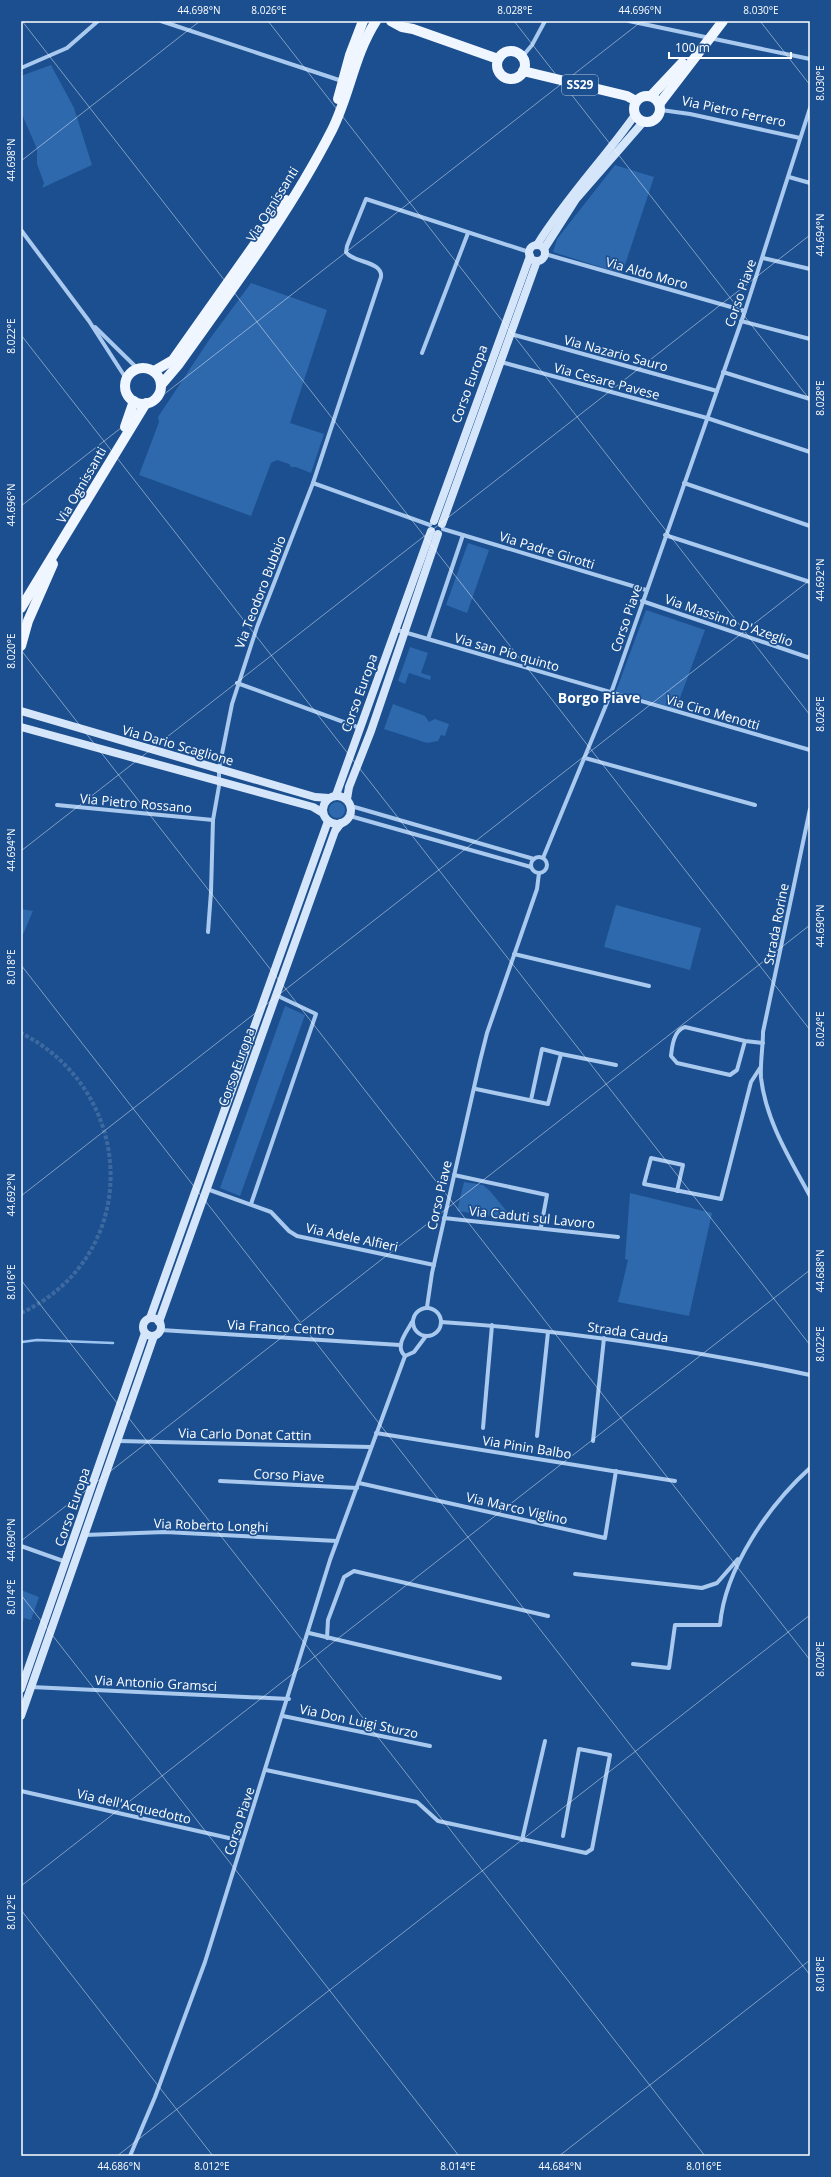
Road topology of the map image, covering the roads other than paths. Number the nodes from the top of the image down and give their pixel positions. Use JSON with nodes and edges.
{"nodes":[{"id":1,"x":98,"y":21,"type":"edge"},
{"id":2,"x":161,"y":21,"type":"edge"},
{"id":3,"x":364,"y":21,"type":"edge"},
{"id":4,"x":376,"y":21,"type":"edge"},
{"id":5,"x":391,"y":21,"type":"edge"},
{"id":6,"x":405,"y":21,"type":"edge"},
{"id":7,"x":545,"y":21,"type":"edge"},
{"id":8,"x":629,"y":21,"type":"edge"},
{"id":9,"x":716,"y":21,"type":"edge"},
{"id":10,"x":723,"y":21,"type":"edge"},
{"id":11,"x":413,"y":29,"type":"junction"},
{"id":12,"x":707,"y":38,"type":"junction"},
{"id":13,"x":522,"y":57,"type":"junction"},
{"id":14,"x":498,"y":59,"type":"junction"},
{"id":15,"x":810,"y":59,"type":"edge"},
{"id":16,"x":21,"y":68,"type":"edge"},
{"id":17,"x":523,"y":71,"type":"junction"},
{"id":18,"x":342,"y":81,"type":"junction"},
{"id":19,"x":651,"y":96,"type":"junction"},
{"id":20,"x":636,"y":101,"type":"junction"},
{"id":21,"x":660,"y":107,"type":"junction"},
{"id":22,"x":810,"y":108,"type":"edge"},
{"id":23,"x":635,"y":115,"type":"junction"},
{"id":24,"x":644,"y":121,"type":"junction"},
{"id":25,"x":808,"y":124,"type":"edge"},
{"id":26,"x":800,"y":140,"type":"junction"},
{"id":27,"x":789,"y":177,"type":"junction"},
{"id":28,"x":810,"y":183,"type":"edge"},
{"id":29,"x":21,"y":230,"type":"edge"},
{"id":30,"x":468,"y":233,"type":"junction"},
{"id":31,"x":537,"y":244,"type":"junction"},
{"id":32,"x":545,"y":252,"type":"junction"},
{"id":33,"x":532,"y":256,"type":"junction"},
{"id":34,"x":763,"y":258,"type":"junction"},
{"id":35,"x":810,"y":269,"type":"edge"},
{"id":36,"x":745,"y":311,"type":"junction"},
{"id":37,"x":88,"y":321,"type":"junction"},
{"id":38,"x":741,"y":321,"type":"junction"},
{"id":39,"x":511,"y":334,"type":"junction"},
{"id":40,"x":810,"y":339,"type":"edge"},
{"id":41,"x":422,"y":353,"type":"dead end"},
{"id":42,"x":501,"y":362,"type":"junction"},
{"id":43,"x":138,"y":369,"type":"junction"},
{"id":44,"x":154,"y":371,"type":"junction"},
{"id":45,"x":723,"y":372,"type":"junction"},
{"id":46,"x":127,"y":380,"type":"junction"},
{"id":47,"x":161,"y":385,"type":"junction"},
{"id":48,"x":717,"y":391,"type":"junction"},
{"id":49,"x":810,"y":399,"type":"edge"},
{"id":50,"x":134,"y":401,"type":"junction"},
{"id":51,"x":146,"y":403,"type":"junction"},
{"id":52,"x":707,"y":418,"type":"junction"},
{"id":53,"x":119,"y":445,"type":"junction"},
{"id":54,"x":810,"y":452,"type":"edge"},
{"id":55,"x":313,"y":483,"type":"junction"},
{"id":56,"x":684,"y":484,"type":"junction"},
{"id":57,"x":810,"y":526,"type":"edge"},
{"id":58,"x":436,"y":528,"type":"junction"},
{"id":59,"x":463,"y":535,"type":"junction"},
{"id":60,"x":665,"y":535,"type":"junction"},
{"id":61,"x":65,"y":539,"type":"junction"},
{"id":62,"x":810,"y":582,"type":"edge"},
{"id":63,"x":646,"y":589,"type":"junction"},
{"id":64,"x":642,"y":601,"type":"junction"},
{"id":65,"x":21,"y":608,"type":"edge"},
{"id":66,"x":396,"y":630,"type":"junction"},
{"id":67,"x":405,"y":632,"type":"junction"},
{"id":68,"x":428,"y":639,"type":"junction"},
{"id":69,"x":21,"y":646,"type":"edge"},
{"id":70,"x":810,"y":658,"type":"edge"},
{"id":71,"x":237,"y":683,"type":"junction"},
{"id":72,"x":611,"y":693,"type":"junction"},
{"id":73,"x":21,"y":711,"type":"edge"},
{"id":74,"x":21,"y":727,"type":"edge"},
{"id":75,"x":360,"y":728,"type":"junction"},
{"id":76,"x":810,"y":750,"type":"edge"},
{"id":77,"x":584,"y":758,"type":"junction"},
{"id":78,"x":219,"y":769,"type":"junction"},
{"id":79,"x":219,"y":781,"type":"junction"},
{"id":80,"x":333,"y":797,"type":"junction"},
{"id":81,"x":349,"y":803,"type":"junction"},
{"id":82,"x":57,"y":805,"type":"dead end"},
{"id":83,"x":755,"y":805,"type":"dead end"},
{"id":84,"x":810,"y":809,"type":"edge"},
{"id":85,"x":323,"y":813,"type":"junction"},
{"id":86,"x":350,"y":816,"type":"junction"},
{"id":87,"x":213,"y":820,"type":"junction"},
{"id":88,"x":328,"y":821,"type":"junction"},
{"id":89,"x":341,"y":823,"type":"junction"},
{"id":90,"x":544,"y":858,"type":"junction"},
{"id":91,"x":534,"y":859,"type":"junction"},
{"id":92,"x":531,"y":867,"type":"junction"},
{"id":93,"x":539,"y":873,"type":"junction"},
{"id":94,"x":208,"y":932,"type":"dead end"},
{"id":95,"x":514,"y":954,"type":"junction"},
{"id":96,"x":649,"y":986,"type":"dead end"},
{"id":97,"x":280,"y":997,"type":"dead end"},
{"id":98,"x":745,"y":1041,"type":"junction"},
{"id":99,"x":763,"y":1043,"type":"junction"},
{"id":100,"x":561,"y":1054,"type":"junction"},
{"id":101,"x":616,"y":1065,"type":"dead end"},
{"id":102,"x":760,"y":1067,"type":"junction"},
{"id":103,"x":474,"y":1088,"type":"junction"},
{"id":104,"x":531,"y":1100,"type":"junction"},
{"id":105,"x":454,"y":1175,"type":"junction"},
{"id":106,"x":207,"y":1189,"type":"junction"},
{"id":107,"x":677,"y":1191,"type":"junction"},
{"id":108,"x":810,"y":1196,"type":"edge"},
{"id":109,"x":251,"y":1204,"type":"junction"},
{"id":110,"x":444,"y":1218,"type":"junction"},
{"id":111,"x":541,"y":1227,"type":"junction"},
{"id":112,"x":618,"y":1236,"type":"dead end"},
{"id":113,"x":434,"y":1265,"type":"junction"},
{"id":114,"x":427,"y":1308,"type":"junction"},
{"id":115,"x":150,"y":1318,"type":"junction"},
{"id":116,"x":413,"y":1321,"type":"junction"},
{"id":117,"x":441,"y":1322,"type":"junction"},
{"id":118,"x":492,"y":1325,"type":"junction"},
{"id":119,"x":160,"y":1326,"type":"junction"},
{"id":120,"x":548,"y":1332,"type":"junction"},
{"id":121,"x":146,"y":1334,"type":"junction"},
{"id":122,"x":154,"y":1336,"type":"junction"},
{"id":123,"x":426,"y":1336,"type":"junction"},
{"id":124,"x":604,"y":1338,"type":"junction"},
{"id":125,"x":400,"y":1345,"type":"junction"},
{"id":126,"x":405,"y":1356,"type":"junction"},
{"id":127,"x":810,"y":1375,"type":"edge"},
{"id":128,"x":483,"y":1428,"type":"dead end"},
{"id":129,"x":376,"y":1433,"type":"junction"},
{"id":130,"x":538,"y":1436,"type":"dead end"},
{"id":131,"x":119,"y":1441,"type":"junction"},
{"id":132,"x":593,"y":1441,"type":"dead end"},
{"id":133,"x":371,"y":1447,"type":"junction"},
{"id":134,"x":810,"y":1468,"type":"edge"},
{"id":135,"x":616,"y":1471,"type":"junction"},
{"id":136,"x":220,"y":1481,"type":"dead end"},
{"id":137,"x":675,"y":1481,"type":"dead end"},
{"id":138,"x":359,"y":1483,"type":"junction"},
{"id":139,"x":357,"y":1488,"type":"junction"},
{"id":140,"x":85,"y":1535,"type":"junction"},
{"id":141,"x":337,"y":1541,"type":"junction"},
{"id":142,"x":21,"y":1546,"type":"edge"},
{"id":143,"x":740,"y":1557,"type":"junction"},
{"id":144,"x":67,"y":1562,"type":"junction"},
{"id":145,"x":575,"y":1574,"type":"dead end"},
{"id":146,"x":548,"y":1616,"type":"dead end"},
{"id":147,"x":309,"y":1633,"type":"junction"},
{"id":148,"x":327,"y":1638,"type":"junction"},
{"id":149,"x":633,"y":1664,"type":"dead end"},
{"id":150,"x":500,"y":1678,"type":"dead end"},
{"id":151,"x":22,"y":1687,"type":"edge"},
{"id":152,"x":31,"y":1687,"type":"junction"},
{"id":153,"x":289,"y":1699,"type":"junction"},
{"id":154,"x":21,"y":1716,"type":"edge"},
{"id":155,"x":283,"y":1716,"type":"junction"},
{"id":156,"x":545,"y":1741,"type":"dead end"},
{"id":157,"x":430,"y":1746,"type":"dead end"},
{"id":158,"x":266,"y":1770,"type":"junction"},
{"id":159,"x":21,"y":1791,"type":"edge"},
{"id":160,"x":563,"y":1836,"type":"dead end"},
{"id":161,"x":522,"y":1840,"type":"junction"},
{"id":162,"x":242,"y":1841,"type":"junction"},
{"id":163,"x":130,"y":2156,"type":"edge"}],
"edges":[{"from":1,"to":16,"type":"street"},
{"from":2,"to":18,"type":"street"},
{"from":3,"to":18,"type":"main road","name":"Via Ognissanti"},
{"from":4,"to":47,"type":"main road","name":"Via Ognissanti"},
{"from":5,"to":11,"type":"main road"},
{"from":6,"to":11,"type":"main road"},
{"from":7,"to":13,"type":"street"},
{"from":8,"to":12,"type":"street"},
{"from":9,"to":12,"type":"main road"},
{"from":10,"to":12,"type":"main road"},
{"from":11,"to":14,"type":"main road"},
{"from":12,"to":15,"type":"street"},
{"from":12,"to":19,"type":"main road"},
{"from":12,"to":21,"type":"main road"},
{"from":13,"to":14,"type":"main road"},
{"from":13,"to":17,"type":"main road"},
{"from":14,"to":17,"type":"main road"},
{"from":17,"to":20,"type":"main road","number":"SS29"},
{"from":18,"to":44,"type":"main road","name":"Via Ognissanti"},
{"from":19,"to":20,"type":"main road"},
{"from":19,"to":21,"type":"main road"},
{"from":20,"to":23,"type":"main road"},
{"from":21,"to":24,"type":"main road"},
{"from":21,"to":26,"type":"street","name":"Via Pietro Ferrero"},
{"from":22,"to":25,"type":"street","name":"Corso Piave"},
{"from":23,"to":24,"type":"main road"},
{"from":23,"to":31,"type":"main road","name":"Corso Europa"},
{"from":24,"to":32,"type":"main road","name":"Corso Europa"},
{"from":25,"to":26,"type":"street","name":"Corso Piave"},
{"from":26,"to":27,"type":"street","name":"Corso Piave"},
{"from":27,"to":28,"type":"street"},
{"from":27,"to":34,"type":"street","name":"Corso Piave"},
{"from":29,"to":37,"type":"street"},
{"from":30,"to":33,"type":"street"},
{"from":30,"to":41,"type":"street"},
{"from":30,"to":55,"type":"street","name":"Via Teodoro Bubbio"},
{"from":31,"to":32,"type":"main road"},
{"from":31,"to":33,"type":"main road","name":"Corso Europa"},
{"from":32,"to":33,"type":"main road","name":"Corso Europa"},
{"from":32,"to":36,"type":"street","name":"Via Aldo Moro"},
{"from":33,"to":39,"type":"main road","name":"Corso Europa"},
{"from":33,"to":58,"type":"main road","name":"Corso Europa"},
{"from":34,"to":35,"type":"street"},
{"from":34,"to":36,"type":"street","name":"Corso Piave"},
{"from":36,"to":38,"type":"street","name":"Corso Piave"},
{"from":37,"to":43,"type":"street"},
{"from":37,"to":46,"type":"street"},
{"from":38,"to":40,"type":"street"},
{"from":38,"to":45,"type":"street","name":"Corso Piave"},
{"from":39,"to":42,"type":"main road","name":"Corso Europa"},
{"from":39,"to":48,"type":"street","name":"Via Nazario Sauro"},
{"from":42,"to":52,"type":"street","name":"Via Cesare Pavese"},
{"from":42,"to":58,"type":"main road","name":"Corso Europa"},
{"from":43,"to":44,"type":"main road"},
{"from":43,"to":46,"type":"main road"},
{"from":44,"to":47,"type":"main road"},
{"from":45,"to":48,"type":"street","name":"Corso Piave"},
{"from":45,"to":49,"type":"street"},
{"from":46,"to":50,"type":"main road"},
{"from":47,"to":51,"type":"main road"},
{"from":48,"to":52,"type":"street","name":"Corso Piave"},
{"from":50,"to":51,"type":"main road"},
{"from":50,"to":53,"type":"main road","name":"Via Ognissanti"},
{"from":51,"to":53,"type":"main road","name":"Via Ognissanti"},
{"from":52,"to":54,"type":"street","name":"Via Cesare Pavese"},
{"from":52,"to":56,"type":"street","name":"Corso Piave"},
{"from":53,"to":61,"type":"main road","name":"Via Ognissanti"},
{"from":55,"to":58,"type":"street","name":"Via Padre Girotti"},
{"from":55,"to":71,"type":"street","name":"Via Teodoro Bubbio"},
{"from":56,"to":57,"type":"street"},
{"from":56,"to":60,"type":"street","name":"Corso Piave"},
{"from":58,"to":59,"type":"street","name":"Via Padre Girotti"},
{"from":58,"to":66,"type":"main road","name":"Corso Europa"},
{"from":58,"to":67,"type":"main road","name":"Corso Europa"},
{"from":59,"to":63,"type":"street","name":"Via Padre Girotti"},
{"from":59,"to":68,"type":"street"},
{"from":60,"to":62,"type":"street"},
{"from":60,"to":63,"type":"street","name":"Corso Piave"},
{"from":61,"to":65,"type":"main road","name":"Via Ognissanti"},
{"from":61,"to":69,"type":"main road","name":"Via Ognissanti"},
{"from":63,"to":64,"type":"street","name":"Corso Piave"},
{"from":64,"to":70,"type":"street","name":"Via Massimo D'Azeglio"},
{"from":64,"to":72,"type":"street","name":"Corso Piave"},
{"from":66,"to":67,"type":"street","name":"Via san Pio quinto"},
{"from":66,"to":75,"type":"main road","name":"Corso Europa"},
{"from":67,"to":68,"type":"street","name":"Via san Pio quinto"},
{"from":67,"to":81,"type":"main road","name":"Corso Europa"},
{"from":68,"to":72,"type":"street","name":"Via san Pio quinto"},
{"from":71,"to":75,"type":"street"},
{"from":71,"to":78,"type":"street","name":"Via Teodoro Bubbio"},
{"from":72,"to":76,"type":"street","name":"Via Ciro Menotti"},
{"from":72,"to":77,"type":"street","name":"Corso Piave"},
{"from":73,"to":78,"type":"main road","name":"Via Dario Scaglione"},
{"from":74,"to":79,"type":"main road","name":"Via Dario Scaglione"},
{"from":75,"to":80,"type":"main road","name":"Corso Europa"},
{"from":77,"to":83,"type":"street"},
{"from":77,"to":90,"type":"street","name":"Corso Piave"},
{"from":78,"to":79,"type":"street","name":"Via Teodoro Bubbio"},
{"from":78,"to":80,"type":"main road","name":"Via Dario Scaglione"},
{"from":79,"to":85,"type":"main road","name":"Via Dario Scaglione"},
{"from":79,"to":87,"type":"street","name":"Via Teodoro Bubbio"},
{"from":80,"to":81,"type":"main road"},
{"from":80,"to":85,"type":"main road"},
{"from":81,"to":86,"type":"main road"},
{"from":81,"to":91,"type":"street"},
{"from":82,"to":87,"type":"street","name":"Via Pietro Rossano"},
{"from":84,"to":99,"type":"street","name":"Strada Rorine"},
{"from":85,"to":88,"type":"main road"},
{"from":86,"to":89,"type":"main road"},
{"from":86,"to":92,"type":"street"},
{"from":87,"to":94,"type":"street","name":"Via Teodoro Bubbio"},
{"from":88,"to":89,"type":"main road"},
{"from":88,"to":115,"type":"main road","name":"Corso Europa"},
{"from":89,"to":106,"type":"main road","name":"Corso Europa"},
{"from":90,"to":91,"type":"street"},
{"from":90,"to":93,"type":"street","name":"Corso Piave"},
{"from":91,"to":92,"type":"street"},
{"from":92,"to":93,"type":"street"},
{"from":93,"to":95,"type":"street","name":"Corso Piave"},
{"from":95,"to":96,"type":"street"},
{"from":95,"to":103,"type":"street","name":"Corso Piave"},
{"from":97,"to":109,"type":"street"},
{"from":98,"to":98,"type":"street"},
{"from":98,"to":99,"type":"street"},
{"from":99,"to":102,"type":"street","name":"Strada Rorine"},
{"from":100,"to":101,"type":"street"},
{"from":100,"to":104,"type":"street"},
{"from":100,"to":104,"type":"street"},
{"from":102,"to":107,"type":"street"},
{"from":102,"to":108,"type":"street","name":"Strada Rorine"},
{"from":103,"to":104,"type":"street"},
{"from":103,"to":105,"type":"street","name":"Corso Piave"},
{"from":105,"to":110,"type":"street","name":"Corso Piave"},
{"from":105,"to":111,"type":"street"},
{"from":106,"to":109,"type":"street","name":"Via Adele Alfieri"},
{"from":106,"to":119,"type":"main road","name":"Corso Europa"},
{"from":107,"to":107,"type":"street"},
{"from":109,"to":113,"type":"street","name":"Via Adele Alfieri"},
{"from":110,"to":111,"type":"street","name":"Via Caduti sul Lavoro"},
{"from":110,"to":113,"type":"street","name":"Corso Piave"},
{"from":111,"to":112,"type":"street","name":"Via Caduti sul Lavoro"},
{"from":113,"to":114,"type":"street","name":"Corso Piave"},
{"from":114,"to":116,"type":"street"},
{"from":114,"to":117,"type":"street"},
{"from":115,"to":119,"type":"main road"},
{"from":115,"to":121,"type":"main road","name":"Corso Europa"},
{"from":116,"to":123,"type":"street"},
{"from":116,"to":125,"type":"street"},
{"from":117,"to":118,"type":"street","name":"Strada Cauda"},
{"from":117,"to":123,"type":"street"},
{"from":118,"to":120,"type":"street","name":"Strada Cauda"},
{"from":118,"to":128,"type":"street"},
{"from":119,"to":122,"type":"main road"},
{"from":119,"to":125,"type":"street","name":"Via Franco Centro"},
{"from":120,"to":124,"type":"street","name":"Strada Cauda"},
{"from":120,"to":130,"type":"street"},
{"from":121,"to":122,"type":"main road"},
{"from":121,"to":144,"type":"main road","name":"Corso Europa"},
{"from":122,"to":131,"type":"main road","name":"Corso Europa"},
{"from":123,"to":126,"type":"street"},
{"from":124,"to":127,"type":"street","name":"Strada Cauda"},
{"from":124,"to":132,"type":"street"},
{"from":125,"to":126,"type":"street"},
{"from":126,"to":129,"type":"street","name":"Corso Piave"},
{"from":129,"to":133,"type":"street","name":"Corso Piave"},
{"from":129,"to":135,"type":"street","name":"Via Pinin Balbo"},
{"from":131,"to":133,"type":"street","name":"Via Carlo Donat Cattin"},
{"from":131,"to":140,"type":"main road","name":"Corso Europa"},
{"from":133,"to":138,"type":"street","name":"Corso Piave"},
{"from":134,"to":143,"type":"street"},
{"from":135,"to":137,"type":"street","name":"Via Pinin Balbo"},
{"from":135,"to":138,"type":"street","name":"Via Marco Viglino"},
{"from":136,"to":139,"type":"street","name":"Corso Piave"},
{"from":138,"to":139,"type":"street","name":"Corso Piave"},
{"from":139,"to":141,"type":"street","name":"Corso Piave"},
{"from":140,"to":141,"type":"street","name":"Via Roberto Longhi"},
{"from":140,"to":152,"type":"main road","name":"Corso Europa"},
{"from":141,"to":147,"type":"street","name":"Corso Piave"},
{"from":142,"to":144,"type":"street"},
{"from":143,"to":145,"type":"street"},
{"from":143,"to":149,"type":"street"},
{"from":144,"to":151,"type":"main road","name":"Corso Europa"},
{"from":146,"to":148,"type":"street"},
{"from":147,"to":148,"type":"street"},
{"from":147,"to":153,"type":"street","name":"Corso Piave"},
{"from":148,"to":150,"type":"street"},
{"from":151,"to":152,"type":"street","name":"Via Antonio Gramsci"},
{"from":152,"to":153,"type":"street","name":"Via Antonio Gramsci"},
{"from":152,"to":154,"type":"main road","name":"Corso Europa"},
{"from":153,"to":155,"type":"street","name":"Corso Piave"},
{"from":155,"to":157,"type":"street","name":"Via Don Luigi Sturzo"},
{"from":155,"to":158,"type":"street","name":"Corso Piave"},
{"from":156,"to":161,"type":"street"},
{"from":158,"to":161,"type":"street"},
{"from":158,"to":162,"type":"street","name":"Corso Piave"},
{"from":159,"to":162,"type":"street","name":"Via dell'Acquedotto"},
{"from":160,"to":161,"type":"street"},
{"from":162,"to":163,"type":"street","name":"Corso Piave"}]}
